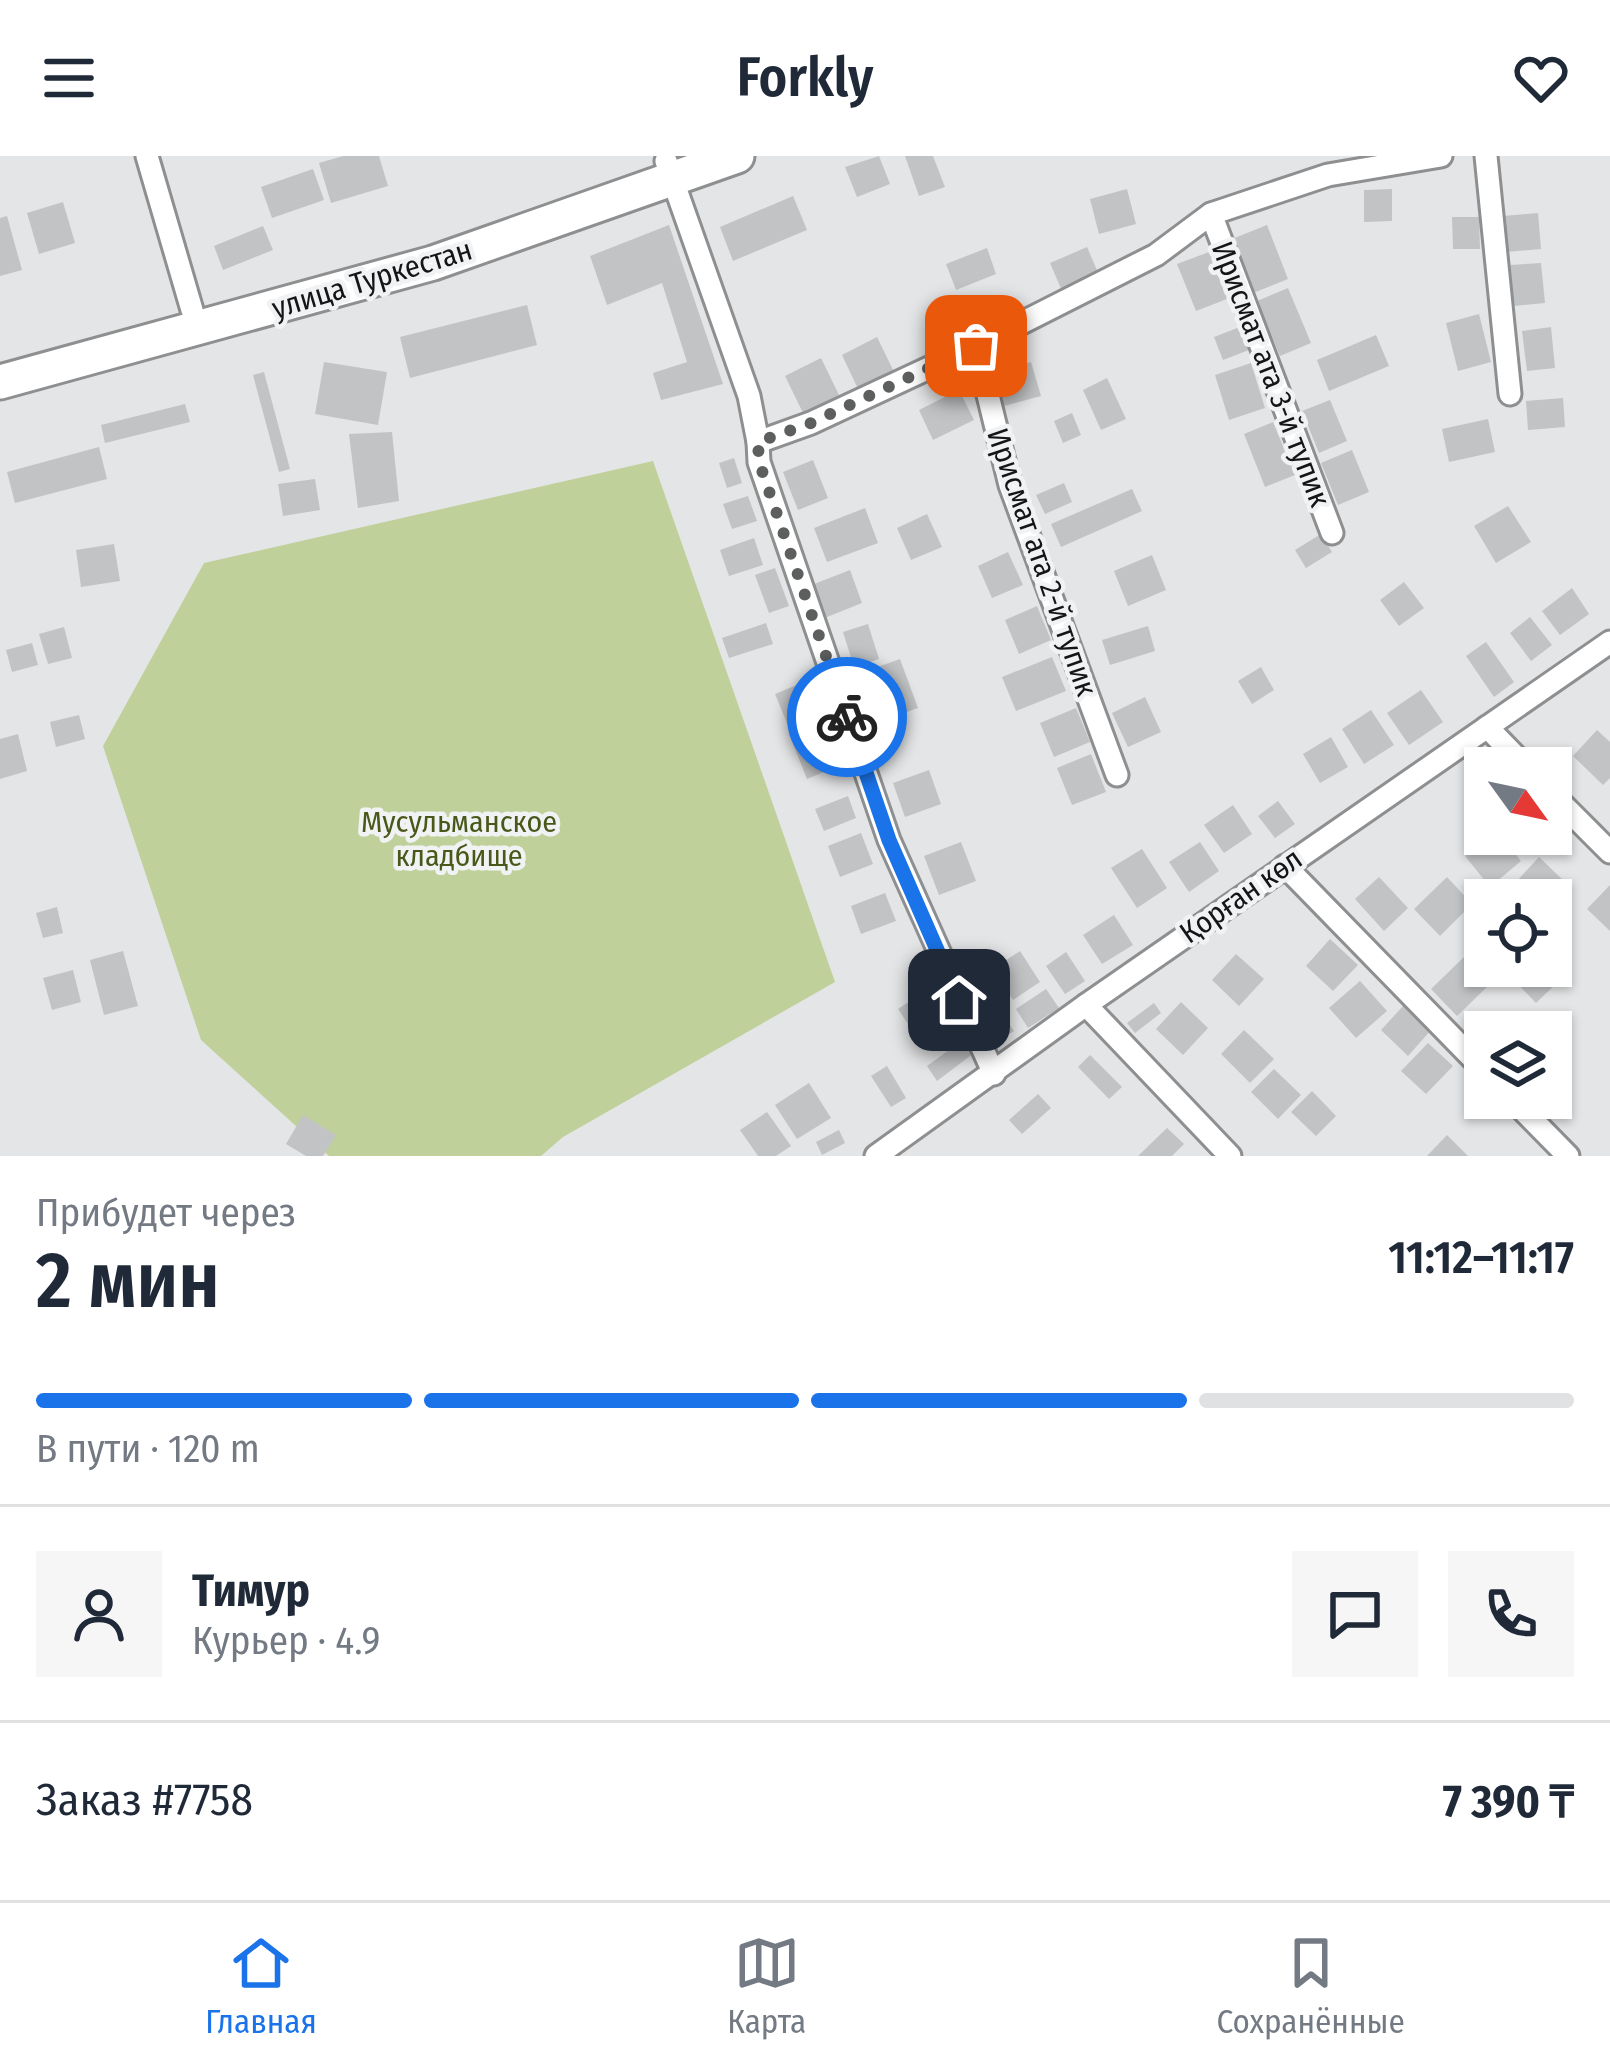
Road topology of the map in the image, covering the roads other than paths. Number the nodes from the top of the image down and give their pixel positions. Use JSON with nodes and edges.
{"nodes":[{"id":1,"x":147,"y":156,"type":"edge"},
{"id":2,"x":1442,"y":156,"type":"edge"},
{"id":3,"x":1486,"y":156,"type":"edge"},
{"id":4,"x":694,"y":162,"type":"edge"},
{"id":5,"x":1211,"y":214,"type":"junction"},
{"id":6,"x":192,"y":310,"type":"junction"},
{"id":7,"x":976,"y":346,"type":"junction"},
{"id":8,"x":0,"y":360,"type":"edge"},
{"id":9,"x":0,"y":382,"type":"edge"},
{"id":10,"x":1510,"y":394,"type":"dead end"},
{"id":11,"x":758,"y":442,"type":"junction"},
{"id":12,"x":1332,"y":533,"type":"dead end"},
{"id":13,"x":1610,"y":642,"type":"edge"},
{"id":14,"x":1487,"y":727,"type":"junction"},
{"id":15,"x":1506,"y":747,"type":"edge"},
{"id":16,"x":1117,"y":775,"type":"dead end"},
{"id":17,"x":1572,"y":814,"type":"edge"},
{"id":18,"x":1610,"y":852,"type":"edge"},
{"id":19,"x":1285,"y":866,"type":"junction"},
{"id":20,"x":1086,"y":1004,"type":"junction"},
{"id":21,"x":1464,"y":1049,"type":"edge"},
{"id":22,"x":994,"y":1074,"type":"junction"},
{"id":23,"x":1532,"y":1119,"type":"edge"},
{"id":24,"x":876,"y":1156,"type":"edge"},
{"id":25,"x":1230,"y":1156,"type":"edge"},
{"id":26,"x":1568,"y":1156,"type":"edge"}],
"edges":[{"from":1,"to":6,"type":"street"},
{"from":2,"to":5,"type":"street"},
{"from":3,"to":10,"type":"street"},
{"from":4,"to":6,"type":"highway","name":"улица Туркестан"},
{"from":4,"to":9,"type":"highway","name":"улица Туркестан"},
{"from":4,"to":11,"type":"street"},
{"from":5,"to":7,"type":"street"},
{"from":5,"to":12,"type":"street","name":"Ирисмат ата 3-й тупик"},
{"from":6,"to":8,"type":"highway","name":"улица Туркестан"},
{"from":7,"to":11,"type":"street"},
{"from":7,"to":16,"type":"street","name":"Ирисмат ата 2-й тупик"},
{"from":11,"to":22,"type":"street"},
{"from":13,"to":14,"type":"street","name":"Қорған көл"},
{"from":14,"to":15,"type":"street"},
{"from":14,"to":19,"type":"street","name":"Қорған көл"},
{"from":17,"to":18,"type":"street"},
{"from":19,"to":20,"type":"street","name":"Қорған көл"},
{"from":19,"to":21,"type":"street"},
{"from":20,"to":22,"type":"street","name":"Қорған көл"},
{"from":20,"to":25,"type":"street"},
{"from":22,"to":24,"type":"street","name":"Қорған көл"},
{"from":23,"to":26,"type":"street"}]}
